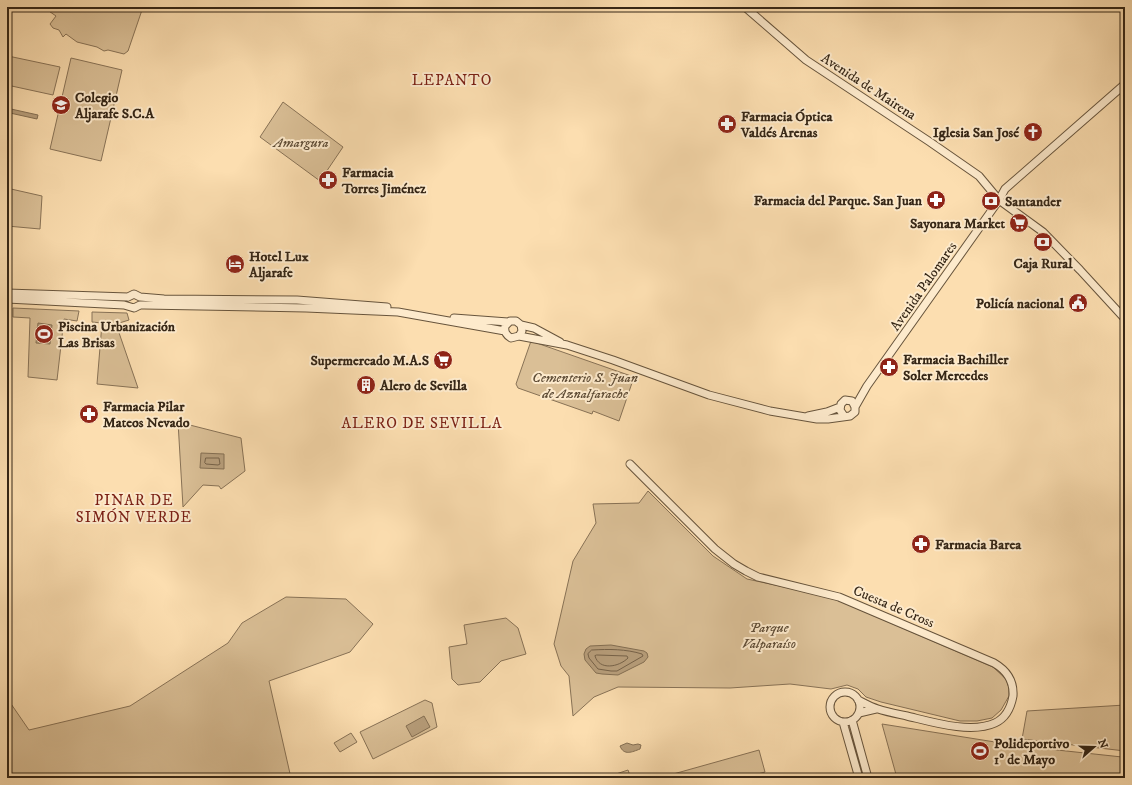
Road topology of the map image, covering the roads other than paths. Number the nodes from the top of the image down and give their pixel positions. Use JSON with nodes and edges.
{"nodes":[{"id":1,"x":745,"y":7,"type":"edge"},
{"id":2,"x":1123,"y":86,"type":"edge"},
{"id":3,"x":999,"y":200,"type":"junction"},
{"id":4,"x":7,"y":293,"type":"edge"},
{"id":5,"x":128,"y":297,"type":"junction"},
{"id":6,"x":140,"y":297,"type":"junction"},
{"id":7,"x":7,"y":299,"type":"edge"},
{"id":8,"x":140,"y":305,"type":"junction"},
{"id":9,"x":129,"y":306,"type":"junction"},
{"id":10,"x":1125,"y":319,"type":"edge"},
{"id":11,"x":508,"y":322,"type":"junction"},
{"id":12,"x":521,"y":325,"type":"junction"},
{"id":13,"x":505,"y":331,"type":"junction"},
{"id":14,"x":519,"y":336,"type":"junction"},
{"id":15,"x":567,"y":345,"type":"junction"},
{"id":16,"x":867,"y":386,"type":"junction"},
{"id":17,"x":849,"y":400,"type":"junction"},
{"id":18,"x":840,"y":407,"type":"junction"},
{"id":19,"x":855,"y":407,"type":"junction"},
{"id":20,"x":806,"y":416,"type":"junction"},
{"id":21,"x":844,"y":416,"type":"junction"},
{"id":22,"x":630,"y":464,"type":"dead end"},
{"id":23,"x":858,"y":700,"type":"junction"},
{"id":24,"x":876,"y":709,"type":"junction"},
{"id":25,"x":859,"y":713,"type":"junction"},
{"id":26,"x":852,"y":720,"type":"junction"},
{"id":27,"x":843,"y":722,"type":"junction"},
{"id":28,"x":859,"y":778,"type":"edge"},
{"id":29,"x":868,"y":778,"type":"edge"}],
"edges":[{"from":1,"to":3,"type":"street","name":"Avenida de Mairena"},
{"from":2,"to":3,"type":"street","name":"Avenida Palomares"},
{"from":3,"to":10,"type":"street","name":"Avenida de Mairena"},
{"from":3,"to":16,"type":"street","name":"Avenida Palomares"},
{"from":4,"to":5,"type":"street"},
{"from":5,"to":6,"type":"street"},
{"from":5,"to":9,"type":"street"},
{"from":6,"to":8,"type":"street"},
{"from":6,"to":11,"type":"street"},
{"from":7,"to":9,"type":"street"},
{"from":8,"to":9,"type":"street"},
{"from":8,"to":13,"type":"street"},
{"from":11,"to":12,"type":"street"},
{"from":11,"to":13,"type":"street"},
{"from":12,"to":14,"type":"street"},
{"from":12,"to":15,"type":"street"},
{"from":13,"to":14,"type":"street"},
{"from":14,"to":15,"type":"street"},
{"from":15,"to":20,"type":"street"},
{"from":16,"to":17,"type":"street"},
{"from":16,"to":19,"type":"street"},
{"from":17,"to":18,"type":"street"},
{"from":17,"to":19,"type":"street"},
{"from":18,"to":20,"type":"street"},
{"from":18,"to":21,"type":"street"},
{"from":19,"to":21,"type":"street"},
{"from":20,"to":21,"type":"street"},
{"from":22,"to":24,"type":"street","name":"Cuesta de Cross"},
{"from":23,"to":24,"type":"street","name":"Cuesta de Cross"},
{"from":23,"to":25,"type":"street"},
{"from":23,"to":27,"type":"street"},
{"from":24,"to":25,"type":"street","name":"Cuesta de Cross"},
{"from":25,"to":26,"type":"street"},
{"from":26,"to":27,"type":"street"},
{"from":26,"to":29,"type":"street"},
{"from":27,"to":28,"type":"street"}]}
